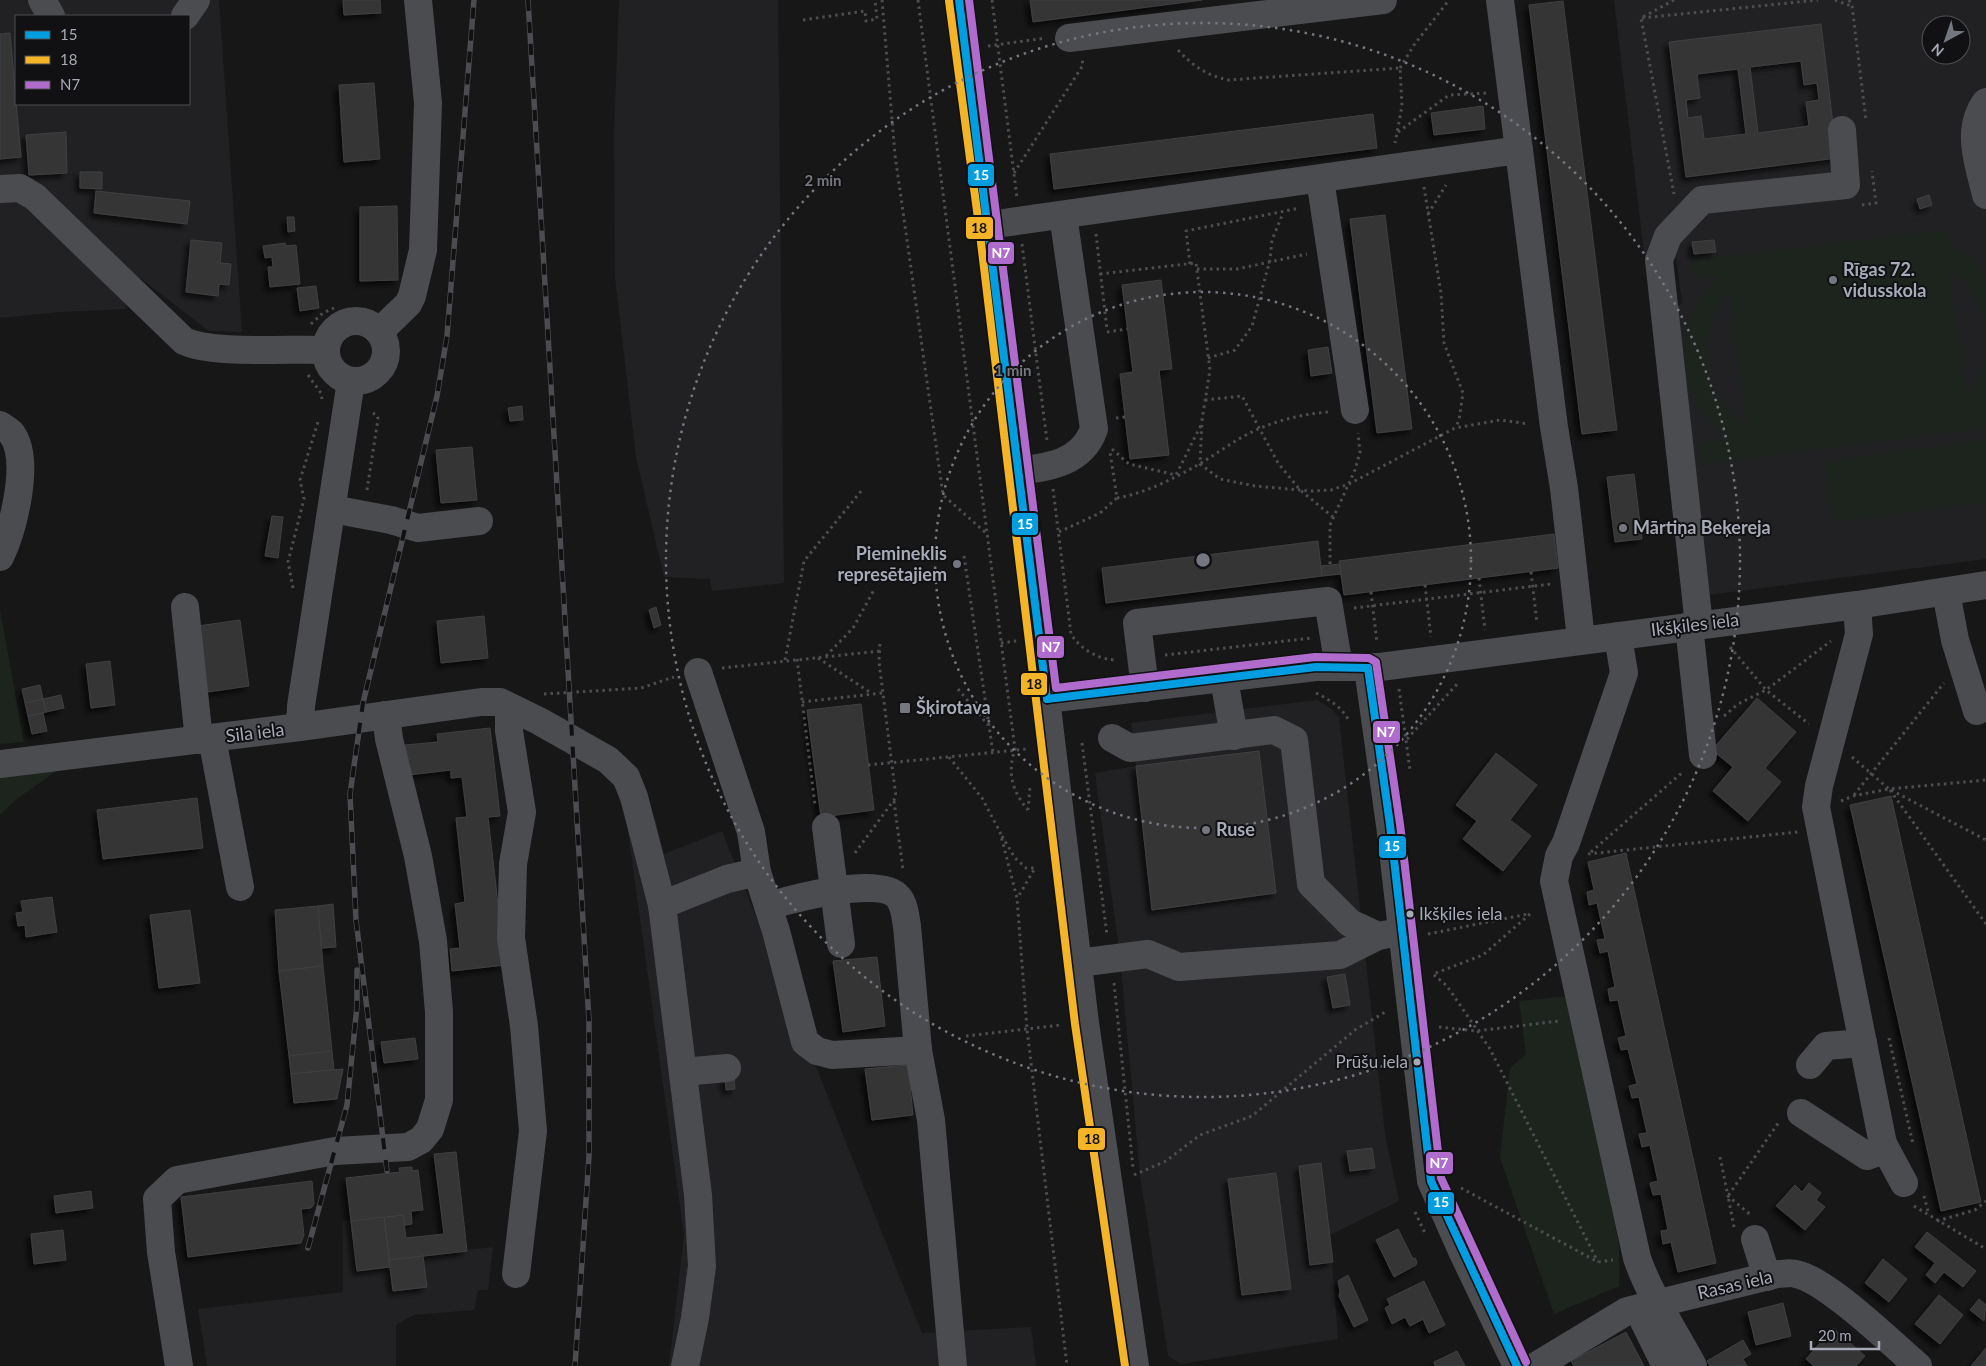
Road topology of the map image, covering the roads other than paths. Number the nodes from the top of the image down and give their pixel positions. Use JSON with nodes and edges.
{"nodes":[{"id":1,"x":42,"y":0,"type":"edge"},
{"id":2,"x":196,"y":0,"type":"edge"},
{"id":3,"x":418,"y":0,"type":"edge"},
{"id":4,"x":959,"y":0,"type":"edge"},
{"id":5,"x":1383,"y":0,"type":"edge"},
{"id":6,"x":1500,"y":0,"type":"edge"},
{"id":7,"x":50,"y":15,"type":"edge"},
{"id":8,"x":185,"y":15,"type":"edge"},
{"id":9,"x":1078,"y":44,"type":"road end"},
{"id":10,"x":1986,"y":102,"type":"edge"},
{"id":11,"x":1842,"y":130,"type":"dead end"},
{"id":12,"x":1519,"y":150,"type":"junction"},
{"id":13,"x":1320,"y":179,"type":"junction"},
{"id":14,"x":0,"y":189,"type":"edge"},
{"id":15,"x":1986,"y":195,"type":"edge"},
{"id":16,"x":1063,"y":215,"type":"junction"},
{"id":17,"x":989,"y":225,"type":"junction"},
{"id":18,"x":379,"y":332,"type":"junction"},
{"id":19,"x":313,"y":349,"type":"junction"},
{"id":20,"x":351,"y":381,"type":"junction"},
{"id":21,"x":1355,"y":410,"type":"road end"},
{"id":22,"x":0,"y":425,"type":"edge"},
{"id":23,"x":1018,"y":471,"type":"junction"},
{"id":24,"x":332,"y":510,"type":"junction"},
{"id":25,"x":479,"y":521,"type":"dead end"},
{"id":26,"x":0,"y":557,"type":"edge"},
{"id":27,"x":1986,"y":585,"type":"edge"},
{"id":28,"x":1946,"y":592,"type":"junction"},
{"id":29,"x":1857,"y":604,"type":"junction"},
{"id":30,"x":185,"y":607,"type":"dead end"},
{"id":31,"x":1694,"y":626,"type":"junction"},
{"id":32,"x":1618,"y":636,"type":"junction"},
{"id":33,"x":1581,"y":639,"type":"junction"},
{"id":34,"x":1338,"y":656,"type":"junction"},
{"id":35,"x":1373,"y":656,"type":"junction"},
{"id":36,"x":698,"y":672,"type":"dead end"},
{"id":37,"x":1224,"y":679,"type":"junction"},
{"id":38,"x":1145,"y":688,"type":"junction"},
{"id":39,"x":1047,"y":699,"type":"junction"},
{"id":40,"x":509,"y":706,"type":"junction"},
{"id":41,"x":1977,"y":711,"type":"dead end"},
{"id":42,"x":386,"y":715,"type":"junction"},
{"id":43,"x":300,"y":727,"type":"junction"},
{"id":44,"x":1234,"y":736,"type":"junction"},
{"id":45,"x":1112,"y":738,"type":"dead end"},
{"id":46,"x":206,"y":739,"type":"junction"},
{"id":47,"x":1702,"y":746,"type":"road end"},
{"id":48,"x":0,"y":764,"type":"edge"},
{"id":49,"x":826,"y":827,"type":"road end"},
{"id":50,"x":757,"y":872,"type":"junction"},
{"id":51,"x":834,"y":886,"type":"junction"},
{"id":52,"x":240,"y":887,"type":"dead end"},
{"id":53,"x":662,"y":905,"type":"junction"},
{"id":54,"x":768,"y":906,"type":"junction"},
{"id":55,"x":1389,"y":934,"type":"junction"},
{"id":56,"x":841,"y":944,"type":"dead end"},
{"id":57,"x":1078,"y":963,"type":"junction"},
{"id":58,"x":1863,"y":1043,"type":"junction"},
{"id":59,"x":918,"y":1050,"type":"junction"},
{"id":60,"x":1810,"y":1065,"type":"dead end"},
{"id":61,"x":727,"y":1068,"type":"dead end"},
{"id":62,"x":683,"y":1072,"type":"junction"},
{"id":63,"x":1791,"y":1117,"type":"road end"},
{"id":64,"x":1883,"y":1144,"type":"junction"},
{"id":65,"x":1904,"y":1183,"type":"road end"},
{"id":66,"x":1745,"y":1236,"type":"road end"},
{"id":67,"x":516,"y":1274,"type":"dead end"},
{"id":68,"x":1767,"y":1277,"type":"junction"},
{"id":69,"x":1648,"y":1307,"type":"junction"},
{"id":70,"x":179,"y":1366,"type":"edge"},
{"id":71,"x":685,"y":1366,"type":"edge"},
{"id":72,"x":953,"y":1366,"type":"edge"},
{"id":73,"x":1135,"y":1366,"type":"edge"},
{"id":74,"x":1517,"y":1366,"type":"edge"},
{"id":75,"x":1536,"y":1366,"type":"edge"},
{"id":76,"x":1666,"y":1366,"type":"edge"},
{"id":77,"x":1693,"y":1366,"type":"edge"},
{"id":78,"x":1918,"y":1366,"type":"edge"}],
"edges":[{"from":1,"to":7,"type":"street"},
{"from":2,"to":8,"type":"street"},
{"from":3,"to":18,"type":"street"},
{"from":4,"to":17,"type":"street"},
{"from":5,"to":9,"type":"street"},
{"from":6,"to":12,"type":"street"},
{"from":10,"to":15,"type":"street"},
{"from":11,"to":31,"type":"street"},
{"from":12,"to":13,"type":"street"},
{"from":12,"to":33,"type":"street"},
{"from":13,"to":16,"type":"street"},
{"from":13,"to":21,"type":"street"},
{"from":14,"to":19,"type":"street"},
{"from":16,"to":17,"type":"street"},
{"from":16,"to":23,"type":"street"},
{"from":17,"to":23,"type":"street"},
{"from":18,"to":19,"type":"street"},
{"from":18,"to":20,"type":"street"},
{"from":19,"to":20,"type":"street"},
{"from":20,"to":24,"type":"street"},
{"from":22,"to":26,"type":"street"},
{"from":23,"to":39,"type":"street"},
{"from":24,"to":25,"type":"street"},
{"from":24,"to":43,"type":"street"},
{"from":27,"to":28,"type":"street","name":"Ikšķiles iela"},
{"from":28,"to":29,"type":"street","name":"Ikšķiles iela"},
{"from":28,"to":41,"type":"street"},
{"from":29,"to":31,"type":"street","name":"Ikšķiles iela"},
{"from":29,"to":58,"type":"street"},
{"from":30,"to":46,"type":"street"},
{"from":31,"to":32,"type":"street","name":"Ikšķiles iela"},
{"from":31,"to":47,"type":"street"},
{"from":32,"to":33,"type":"street","name":"Ikšķiles iela"},
{"from":32,"to":69,"type":"street"},
{"from":33,"to":35,"type":"street","name":"Ikšķiles iela"},
{"from":34,"to":35,"type":"street","name":"Ikšķiles iela"},
{"from":34,"to":37,"type":"street","name":"Ikšķiles iela"},
{"from":34,"to":38,"type":"street"},
{"from":35,"to":55,"type":"street"},
{"from":36,"to":50,"type":"street"},
{"from":37,"to":38,"type":"street","name":"Ikšķiles iela"},
{"from":37,"to":44,"type":"street"},
{"from":38,"to":39,"type":"street","name":"Ikšķiles iela"},
{"from":39,"to":57,"type":"street"},
{"from":40,"to":42,"type":"street","name":"Sila iela"},
{"from":40,"to":53,"type":"street","name":"Sila iela"},
{"from":40,"to":67,"type":"street"},
{"from":42,"to":43,"type":"street","name":"Sila iela"},
{"from":42,"to":70,"type":"street"},
{"from":43,"to":46,"type":"street","name":"Sila iela"},
{"from":44,"to":45,"type":"street"},
{"from":44,"to":55,"type":"street"},
{"from":46,"to":48,"type":"street","name":"Sila iela"},
{"from":46,"to":52,"type":"street"},
{"from":49,"to":51,"type":"street"},
{"from":50,"to":53,"type":"street"},
{"from":50,"to":54,"type":"street"},
{"from":51,"to":54,"type":"street"},
{"from":51,"to":56,"type":"street"},
{"from":51,"to":59,"type":"street"},
{"from":53,"to":62,"type":"street","name":"Sila iela"},
{"from":54,"to":59,"type":"street"},
{"from":55,"to":57,"type":"street"},
{"from":55,"to":74,"type":"street"},
{"from":57,"to":73,"type":"street"},
{"from":58,"to":60,"type":"street"},
{"from":58,"to":64,"type":"street"},
{"from":59,"to":72,"type":"street"},
{"from":61,"to":62,"type":"street"},
{"from":62,"to":71,"type":"street","name":"Sila iela"},
{"from":63,"to":64,"type":"street"},
{"from":64,"to":65,"type":"street"},
{"from":66,"to":68,"type":"street"},
{"from":68,"to":69,"type":"street","name":"Rasas iela"},
{"from":68,"to":78,"type":"street","name":"Rasas iela"},
{"from":69,"to":75,"type":"street","name":"Rasas iela"},
{"from":69,"to":76,"type":"street"},
{"from":69,"to":77,"type":"street"}]}
